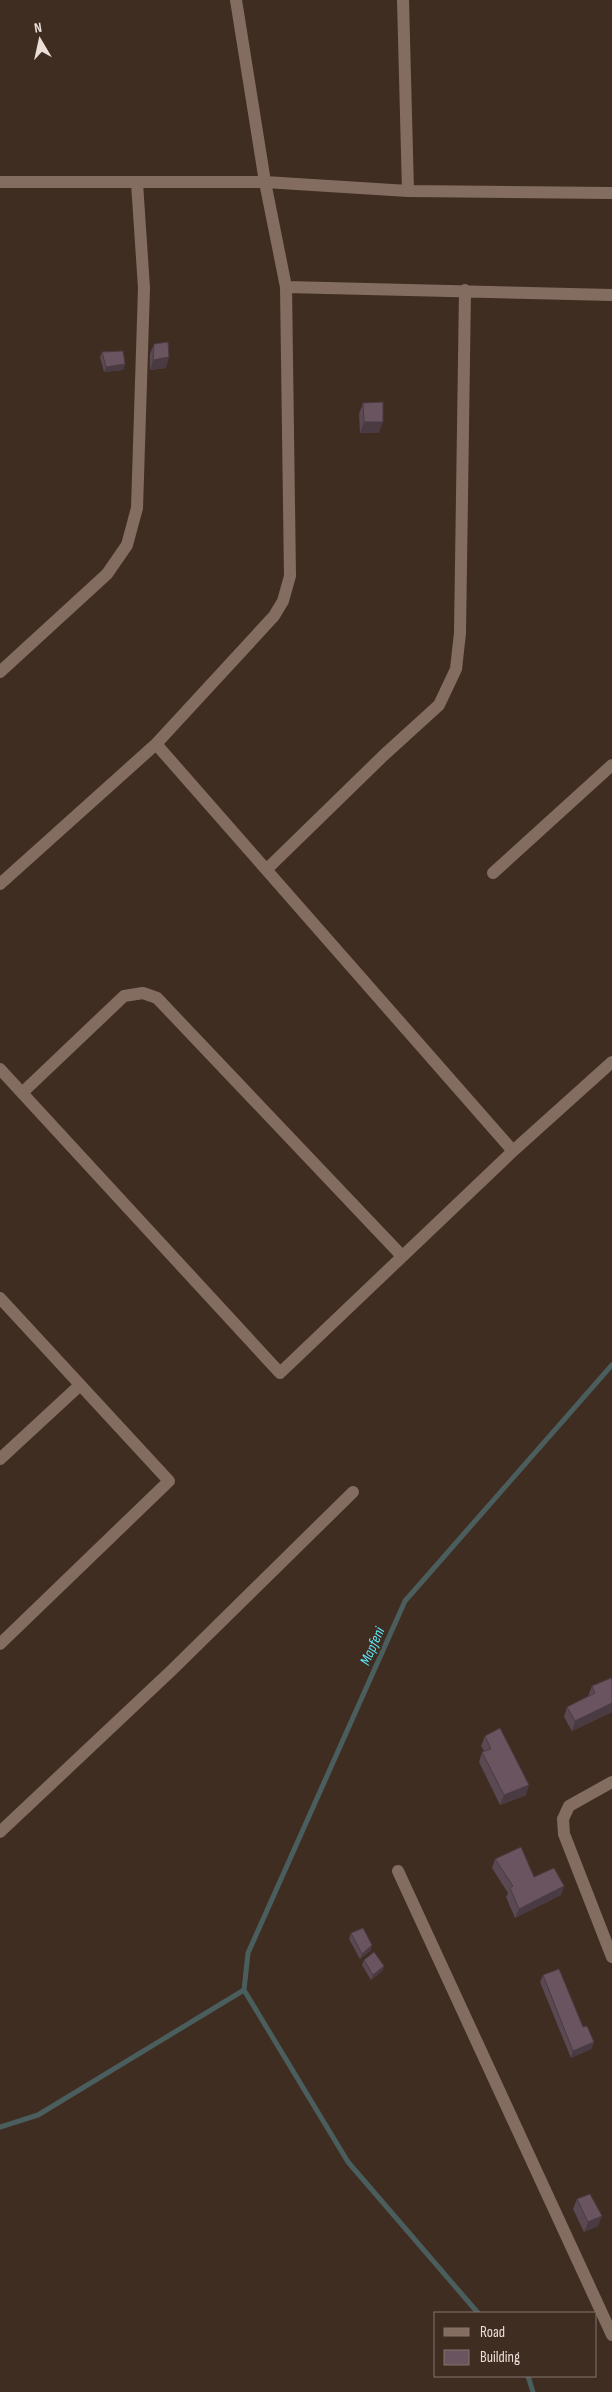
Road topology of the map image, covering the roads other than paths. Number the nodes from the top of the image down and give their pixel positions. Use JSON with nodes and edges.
{"nodes":[{"id":1,"x":236,"y":0,"type":"edge"},
{"id":2,"x":403,"y":0,"type":"edge"},
{"id":3,"x":0,"y":182,"type":"edge"},
{"id":4,"x":137,"y":182,"type":"junction"},
{"id":5,"x":265,"y":182,"type":"junction"},
{"id":6,"x":408,"y":191,"type":"junction"},
{"id":7,"x":612,"y":193,"type":"edge"},
{"id":8,"x":286,"y":287,"type":"junction"},
{"id":9,"x":465,"y":290,"type":"junction"},
{"id":10,"x":612,"y":295,"type":"edge"},
{"id":11,"x":0,"y":672,"type":"edge"},
{"id":12,"x":156,"y":744,"type":"junction"},
{"id":13,"x":612,"y":765,"type":"edge"},
{"id":14,"x":267,"y":869,"type":"junction"},
{"id":15,"x":493,"y":873,"type":"dead end"},
{"id":16,"x":0,"y":884,"type":"edge"},
{"id":17,"x":612,"y":1062,"type":"edge"},
{"id":18,"x":0,"y":1069,"type":"edge"},
{"id":19,"x":22,"y":1094,"type":"junction"},
{"id":20,"x":513,"y":1151,"type":"junction"},
{"id":21,"x":402,"y":1256,"type":"junction"},
{"id":22,"x":0,"y":1298,"type":"edge"},
{"id":23,"x":79,"y":1386,"type":"junction"},
{"id":24,"x":0,"y":1459,"type":"edge"},
{"id":25,"x":354,"y":1492,"type":"dead end"},
{"id":26,"x":0,"y":1644,"type":"edge"},
{"id":27,"x":612,"y":1782,"type":"edge"},
{"id":28,"x":0,"y":1832,"type":"edge"},
{"id":29,"x":398,"y":1871,"type":"dead end"},
{"id":30,"x":612,"y":1957,"type":"edge"},
{"id":31,"x":612,"y":2335,"type":"edge"}],
"edges":[{"from":1,"to":5,"type":"street"},
{"from":2,"to":6,"type":"street"},
{"from":3,"to":4,"type":"street"},
{"from":4,"to":5,"type":"street"},
{"from":4,"to":11,"type":"street"},
{"from":5,"to":6,"type":"street"},
{"from":5,"to":8,"type":"street"},
{"from":6,"to":7,"type":"street"},
{"from":8,"to":9,"type":"street"},
{"from":8,"to":12,"type":"street"},
{"from":9,"to":10,"type":"street"},
{"from":9,"to":14,"type":"street"},
{"from":12,"to":14,"type":"street"},
{"from":12,"to":16,"type":"street"},
{"from":13,"to":15,"type":"street"},
{"from":14,"to":20,"type":"street"},
{"from":17,"to":20,"type":"street"},
{"from":18,"to":19,"type":"street"},
{"from":19,"to":21,"type":"street"},
{"from":19,"to":21,"type":"street"},
{"from":20,"to":21,"type":"street"},
{"from":22,"to":23,"type":"street"},
{"from":23,"to":24,"type":"street"},
{"from":23,"to":26,"type":"street"},
{"from":25,"to":28,"type":"street"},
{"from":27,"to":30,"type":"street"},
{"from":29,"to":31,"type":"street"}]}
